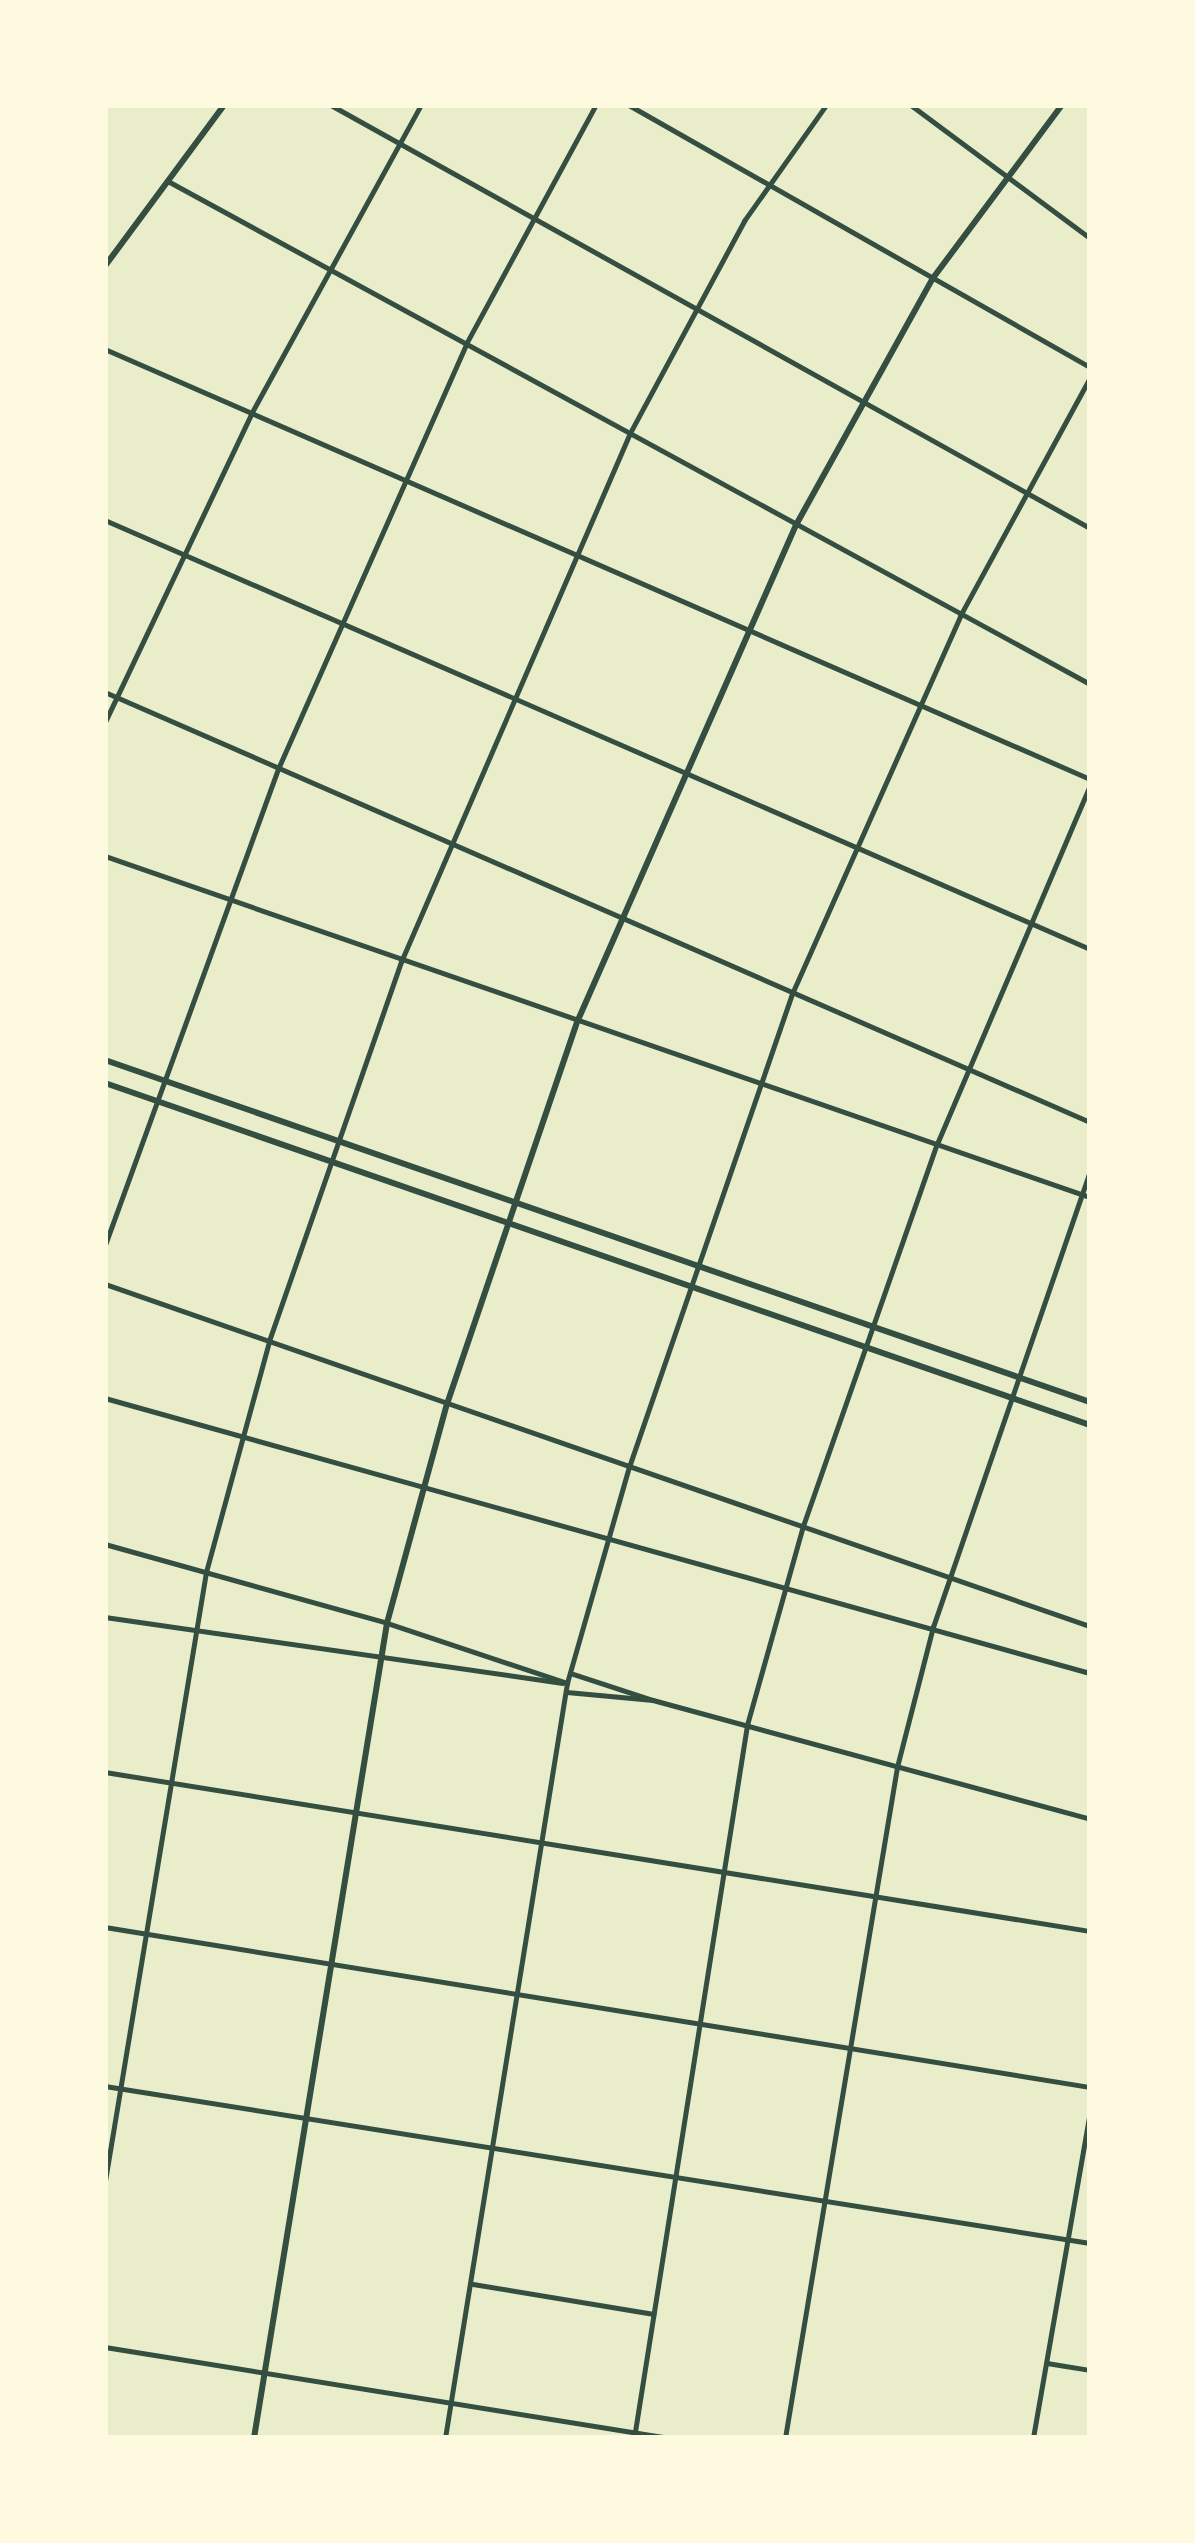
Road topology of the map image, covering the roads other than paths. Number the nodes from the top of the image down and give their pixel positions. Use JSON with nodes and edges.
{"nodes":[{"id":1,"x":224,"y":105,"type":"edge"},
{"id":2,"x":332,"y":105,"type":"edge"},
{"id":3,"x":421,"y":105,"type":"edge"},
{"id":4,"x":596,"y":105,"type":"edge"},
{"id":5,"x":629,"y":105,"type":"edge"},
{"id":6,"x":826,"y":105,"type":"edge"},
{"id":7,"x":911,"y":105,"type":"edge"},
{"id":8,"x":1062,"y":105,"type":"edge"},
{"id":9,"x":400,"y":143,"type":"junction"},
{"id":10,"x":1008,"y":177,"type":"junction"},
{"id":11,"x":168,"y":181,"type":"junction"},
{"id":12,"x":767,"y":182,"type":"junction"},
{"id":13,"x":533,"y":217,"type":"junction"},
{"id":14,"x":1090,"y":238,"type":"edge"},
{"id":15,"x":105,"y":266,"type":"edge"},
{"id":16,"x":328,"y":270,"type":"junction"},
{"id":17,"x":933,"y":278,"type":"junction"},
{"id":18,"x":696,"y":308,"type":"junction"},
{"id":19,"x":466,"y":344,"type":"junction"},
{"id":20,"x":105,"y":349,"type":"edge"},
{"id":21,"x":1090,"y":367,"type":"edge"},
{"id":22,"x":1090,"y":378,"type":"edge"},
{"id":23,"x":863,"y":400,"type":"junction"},
{"id":24,"x":251,"y":414,"type":"junction"},
{"id":25,"x":629,"y":433,"type":"junction"},
{"id":26,"x":405,"y":482,"type":"junction"},
{"id":27,"x":1024,"y":490,"type":"junction"},
{"id":28,"x":105,"y":520,"type":"edge"},
{"id":29,"x":796,"y":525,"type":"junction"},
{"id":30,"x":1090,"y":528,"type":"edge"},
{"id":31,"x":181,"y":553,"type":"junction"},
{"id":32,"x":576,"y":556,"type":"junction"},
{"id":33,"x":960,"y":616,"type":"junction"},
{"id":34,"x":342,"y":623,"type":"junction"},
{"id":35,"x":750,"y":630,"type":"junction"},
{"id":36,"x":1090,"y":684,"type":"edge"},
{"id":37,"x":105,"y":692,"type":"edge"},
{"id":38,"x":116,"y":697,"type":"junction"},
{"id":39,"x":514,"y":699,"type":"junction"},
{"id":40,"x":919,"y":705,"type":"junction"},
{"id":41,"x":105,"y":722,"type":"edge"},
{"id":42,"x":278,"y":769,"type":"junction"},
{"id":43,"x":687,"y":774,"type":"junction"},
{"id":44,"x":1090,"y":782,"type":"edge"},
{"id":45,"x":452,"y":843,"type":"junction"},
{"id":46,"x":855,"y":850,"type":"junction"},
{"id":47,"x":105,"y":856,"type":"edge"},
{"id":48,"x":225,"y":898,"type":"junction"},
{"id":49,"x":623,"y":917,"type":"junction"},
{"id":50,"x":1031,"y":924,"type":"junction"},
{"id":51,"x":1090,"y":949,"type":"edge"},
{"id":52,"x":401,"y":962,"type":"junction"},
{"id":53,"x":792,"y":994,"type":"junction"},
{"id":54,"x":578,"y":1020,"type":"junction"},
{"id":55,"x":105,"y":1060,"type":"edge"},
{"id":56,"x":968,"y":1070,"type":"junction"},
{"id":57,"x":160,"y":1079,"type":"junction"},
{"id":58,"x":105,"y":1083,"type":"edge"},
{"id":59,"x":758,"y":1084,"type":"junction"},
{"id":60,"x":153,"y":1100,"type":"junction"},
{"id":61,"x":1090,"y":1122,"type":"edge"},
{"id":62,"x":338,"y":1142,"type":"junction"},
{"id":63,"x":937,"y":1144,"type":"junction"},
{"id":64,"x":332,"y":1162,"type":"junction"},
{"id":65,"x":1090,"y":1170,"type":"edge"},
{"id":66,"x":428,"y":1173,"type":"junction"},
{"id":67,"x":421,"y":1194,"type":"junction"},
{"id":68,"x":1081,"y":1194,"type":"junction"},
{"id":69,"x":1090,"y":1197,"type":"edge"},
{"id":70,"x":515,"y":1203,"type":"junction"},
{"id":71,"x":508,"y":1225,"type":"junction"},
{"id":72,"x":105,"y":1245,"type":"edge"},
{"id":73,"x":697,"y":1265,"type":"junction"},
{"id":74,"x":105,"y":1283,"type":"edge"},
{"id":75,"x":689,"y":1286,"type":"junction"},
{"id":76,"x":872,"y":1327,"type":"junction"},
{"id":77,"x":269,"y":1341,"type":"junction"},
{"id":78,"x":866,"y":1347,"type":"junction"},
{"id":79,"x":1017,"y":1377,"type":"junction"},
{"id":80,"x":1010,"y":1396,"type":"junction"},
{"id":81,"x":105,"y":1398,"type":"edge"},
{"id":82,"x":1090,"y":1402,"type":"edge"},
{"id":83,"x":447,"y":1405,"type":"junction"},
{"id":84,"x":1090,"y":1425,"type":"edge"},
{"id":85,"x":243,"y":1436,"type":"junction"},
{"id":86,"x":629,"y":1467,"type":"junction"},
{"id":87,"x":422,"y":1486,"type":"junction"},
{"id":88,"x":802,"y":1526,"type":"junction"},
{"id":89,"x":607,"y":1538,"type":"junction"},
{"id":90,"x":105,"y":1544,"type":"edge"},
{"id":91,"x":206,"y":1572,"type":"junction"},
{"id":92,"x":949,"y":1576,"type":"junction"},
{"id":93,"x":786,"y":1587,"type":"junction"},
{"id":94,"x":105,"y":1617,"type":"edge"},
{"id":95,"x":387,"y":1623,"type":"junction"},
{"id":96,"x":1090,"y":1626,"type":"edge"},
{"id":97,"x":933,"y":1627,"type":"junction"},
{"id":98,"x":195,"y":1632,"type":"junction"},
{"id":99,"x":381,"y":1660,"type":"junction"},
{"id":100,"x":570,"y":1672,"type":"junction"},
{"id":101,"x":1090,"y":1673,"type":"edge"},
{"id":102,"x":566,"y":1688,"type":"junction"},
{"id":103,"x":653,"y":1700,"type":"junction"},
{"id":104,"x":747,"y":1725,"type":"junction"},
{"id":105,"x":898,"y":1767,"type":"junction"},
{"id":106,"x":105,"y":1772,"type":"edge"},
{"id":107,"x":170,"y":1782,"type":"junction"},
{"id":108,"x":357,"y":1812,"type":"junction"},
{"id":109,"x":1090,"y":1819,"type":"edge"},
{"id":110,"x":542,"y":1842,"type":"junction"},
{"id":111,"x":725,"y":1874,"type":"junction"},
{"id":112,"x":875,"y":1898,"type":"junction"},
{"id":113,"x":105,"y":1927,"type":"edge"},
{"id":114,"x":1090,"y":1931,"type":"edge"},
{"id":115,"x":147,"y":1934,"type":"junction"},
{"id":116,"x":330,"y":1966,"type":"junction"},
{"id":117,"x":518,"y":1997,"type":"junction"},
{"id":118,"x":700,"y":2025,"type":"junction"},
{"id":119,"x":849,"y":2050,"type":"junction"},
{"id":120,"x":105,"y":2086,"type":"edge"},
{"id":121,"x":1090,"y":2087,"type":"edge"},
{"id":122,"x":120,"y":2088,"type":"junction"},
{"id":123,"x":1090,"y":2112,"type":"edge"},
{"id":124,"x":305,"y":2117,"type":"junction"},
{"id":125,"x":494,"y":2148,"type":"junction"},
{"id":126,"x":677,"y":2178,"type":"junction"},
{"id":127,"x":105,"y":2180,"type":"edge"},
{"id":128,"x":826,"y":2201,"type":"junction"},
{"id":129,"x":1069,"y":2240,"type":"junction"},
{"id":130,"x":1090,"y":2243,"type":"edge"},
{"id":131,"x":473,"y":2284,"type":"junction"},
{"id":132,"x":654,"y":2314,"type":"junction"},
{"id":133,"x":105,"y":2347,"type":"edge"},
{"id":134,"x":1047,"y":2363,"type":"junction"},
{"id":135,"x":1090,"y":2370,"type":"edge"},
{"id":136,"x":264,"y":2373,"type":"junction"},
{"id":137,"x":450,"y":2403,"type":"junction"},
{"id":138,"x":634,"y":2436,"type":"edge"},
{"id":139,"x":254,"y":2438,"type":"edge"},
{"id":140,"x":445,"y":2438,"type":"edge"},
{"id":141,"x":669,"y":2438,"type":"edge"},
{"id":142,"x":784,"y":2438,"type":"edge"},
{"id":143,"x":1034,"y":2438,"type":"edge"}],
"edges":[{"from":1,"to":11,"type":"street"},
{"from":2,"to":9,"type":"street"},
{"from":3,"to":9,"type":"street"},
{"from":4,"to":13,"type":"street"},
{"from":5,"to":12,"type":"street"},
{"from":6,"to":12,"type":"street"},
{"from":7,"to":10,"type":"street"},
{"from":8,"to":10,"type":"street"},
{"from":9,"to":13,"type":"street"},
{"from":9,"to":16,"type":"street"},
{"from":10,"to":14,"type":"street"},
{"from":10,"to":17,"type":"street"},
{"from":11,"to":15,"type":"street"},
{"from":11,"to":16,"type":"street"},
{"from":12,"to":17,"type":"street"},
{"from":12,"to":18,"type":"street"},
{"from":13,"to":18,"type":"street"},
{"from":13,"to":19,"type":"street"},
{"from":16,"to":19,"type":"street"},
{"from":16,"to":24,"type":"street"},
{"from":17,"to":21,"type":"street"},
{"from":17,"to":23,"type":"street"},
{"from":18,"to":23,"type":"street"},
{"from":18,"to":25,"type":"street"},
{"from":19,"to":25,"type":"street"},
{"from":19,"to":26,"type":"street"},
{"from":20,"to":24,"type":"street"},
{"from":22,"to":27,"type":"street"},
{"from":23,"to":27,"type":"street"},
{"from":23,"to":29,"type":"street"},
{"from":24,"to":26,"type":"street"},
{"from":24,"to":31,"type":"street"},
{"from":25,"to":29,"type":"street"},
{"from":25,"to":32,"type":"street"},
{"from":26,"to":32,"type":"street"},
{"from":26,"to":34,"type":"street"},
{"from":27,"to":30,"type":"street"},
{"from":27,"to":33,"type":"street"},
{"from":28,"to":31,"type":"street"},
{"from":29,"to":33,"type":"street"},
{"from":29,"to":35,"type":"street"},
{"from":31,"to":34,"type":"street"},
{"from":31,"to":38,"type":"street"},
{"from":32,"to":35,"type":"street"},
{"from":32,"to":39,"type":"street"},
{"from":33,"to":36,"type":"street"},
{"from":33,"to":40,"type":"street"},
{"from":34,"to":39,"type":"street"},
{"from":34,"to":42,"type":"street"},
{"from":35,"to":40,"type":"street"},
{"from":35,"to":43,"type":"street"},
{"from":37,"to":38,"type":"street"},
{"from":38,"to":41,"type":"street"},
{"from":38,"to":42,"type":"street"},
{"from":39,"to":43,"type":"street"},
{"from":39,"to":45,"type":"street"},
{"from":40,"to":44,"type":"street"},
{"from":40,"to":46,"type":"street"},
{"from":42,"to":45,"type":"street"},
{"from":42,"to":48,"type":"street"},
{"from":43,"to":46,"type":"street"},
{"from":43,"to":49,"type":"street"},
{"from":44,"to":50,"type":"street"},
{"from":45,"to":49,"type":"street"},
{"from":45,"to":52,"type":"street"},
{"from":46,"to":50,"type":"street"},
{"from":46,"to":53,"type":"street"},
{"from":47,"to":48,"type":"street"},
{"from":48,"to":52,"type":"street"},
{"from":48,"to":57,"type":"street"},
{"from":49,"to":53,"type":"street"},
{"from":49,"to":54,"type":"street"},
{"from":50,"to":51,"type":"street"},
{"from":50,"to":56,"type":"street"},
{"from":52,"to":54,"type":"street"},
{"from":52,"to":62,"type":"street"},
{"from":53,"to":56,"type":"street"},
{"from":53,"to":59,"type":"street"},
{"from":54,"to":59,"type":"street"},
{"from":54,"to":70,"type":"street"},
{"from":55,"to":57,"type":"street"},
{"from":56,"to":61,"type":"street"},
{"from":56,"to":63,"type":"street"},
{"from":57,"to":60,"type":"street"},
{"from":57,"to":62,"type":"street"},
{"from":58,"to":60,"type":"street"},
{"from":59,"to":63,"type":"street"},
{"from":59,"to":73,"type":"street"},
{"from":60,"to":64,"type":"street"},
{"from":60,"to":72,"type":"street"},
{"from":62,"to":64,"type":"street"},
{"from":62,"to":66,"type":"street"},
{"from":63,"to":68,"type":"street"},
{"from":63,"to":76,"type":"street"},
{"from":64,"to":67,"type":"street"},
{"from":64,"to":77,"type":"street"},
{"from":65,"to":68,"type":"street"},
{"from":66,"to":67,"type":"street"},
{"from":66,"to":70,"type":"street"},
{"from":67,"to":71,"type":"street"},
{"from":68,"to":69,"type":"street"},
{"from":68,"to":79,"type":"street"},
{"from":70,"to":71,"type":"street"},
{"from":70,"to":73,"type":"street"},
{"from":71,"to":75,"type":"street"},
{"from":71,"to":83,"type":"street"},
{"from":73,"to":75,"type":"street"},
{"from":73,"to":76,"type":"street"},
{"from":74,"to":77,"type":"street"},
{"from":75,"to":78,"type":"street"},
{"from":75,"to":86,"type":"street"},
{"from":76,"to":78,"type":"street"},
{"from":76,"to":79,"type":"street"},
{"from":77,"to":83,"type":"street"},
{"from":77,"to":85,"type":"street"},
{"from":78,"to":80,"type":"street"},
{"from":78,"to":88,"type":"street"},
{"from":79,"to":80,"type":"street"},
{"from":79,"to":82,"type":"street"},
{"from":80,"to":84,"type":"street"},
{"from":80,"to":92,"type":"street"},
{"from":81,"to":85,"type":"street"},
{"from":83,"to":86,"type":"street"},
{"from":83,"to":87,"type":"street"},
{"from":85,"to":87,"type":"street"},
{"from":85,"to":91,"type":"street"},
{"from":86,"to":88,"type":"street"},
{"from":86,"to":89,"type":"street"},
{"from":87,"to":89,"type":"street"},
{"from":87,"to":95,"type":"street"},
{"from":88,"to":92,"type":"street"},
{"from":88,"to":93,"type":"street"},
{"from":89,"to":93,"type":"street"},
{"from":89,"to":100,"type":"street"},
{"from":90,"to":91,"type":"street"},
{"from":91,"to":95,"type":"street"},
{"from":91,"to":98,"type":"street"},
{"from":92,"to":96,"type":"street"},
{"from":92,"to":97,"type":"street"},
{"from":93,"to":97,"type":"street"},
{"from":93,"to":104,"type":"street"},
{"from":94,"to":98,"type":"street"},
{"from":95,"to":99,"type":"street"},
{"from":95,"to":102,"type":"street"},
{"from":97,"to":101,"type":"street"},
{"from":97,"to":105,"type":"street"},
{"from":98,"to":99,"type":"street"},
{"from":98,"to":107,"type":"street"},
{"from":99,"to":102,"type":"street"},
{"from":99,"to":108,"type":"street"},
{"from":100,"to":102,"type":"street"},
{"from":100,"to":103,"type":"street"},
{"from":102,"to":103,"type":"street"},
{"from":102,"to":110,"type":"street"},
{"from":103,"to":104,"type":"street"},
{"from":104,"to":105,"type":"street"},
{"from":104,"to":111,"type":"street"},
{"from":105,"to":109,"type":"street"},
{"from":105,"to":112,"type":"street"},
{"from":106,"to":107,"type":"street"},
{"from":107,"to":108,"type":"street"},
{"from":107,"to":115,"type":"street"},
{"from":108,"to":110,"type":"street"},
{"from":108,"to":116,"type":"street"},
{"from":110,"to":111,"type":"street"},
{"from":110,"to":117,"type":"street"},
{"from":111,"to":112,"type":"street"},
{"from":111,"to":118,"type":"street"},
{"from":112,"to":114,"type":"street"},
{"from":112,"to":119,"type":"street"},
{"from":113,"to":115,"type":"street"},
{"from":115,"to":116,"type":"street"},
{"from":115,"to":122,"type":"street"},
{"from":116,"to":117,"type":"street"},
{"from":116,"to":124,"type":"street"},
{"from":117,"to":118,"type":"street"},
{"from":117,"to":125,"type":"street"},
{"from":118,"to":119,"type":"street"},
{"from":118,"to":126,"type":"street"},
{"from":119,"to":121,"type":"street"},
{"from":119,"to":128,"type":"street"},
{"from":120,"to":122,"type":"street"},
{"from":122,"to":124,"type":"street"},
{"from":122,"to":127,"type":"street"},
{"from":123,"to":129,"type":"street"},
{"from":124,"to":125,"type":"street"},
{"from":124,"to":136,"type":"street"},
{"from":125,"to":126,"type":"street"},
{"from":125,"to":131,"type":"street"},
{"from":126,"to":128,"type":"street"},
{"from":126,"to":132,"type":"street"},
{"from":128,"to":129,"type":"street"},
{"from":128,"to":142,"type":"street"},
{"from":129,"to":130,"type":"street"},
{"from":129,"to":134,"type":"street"},
{"from":131,"to":132,"type":"street"},
{"from":131,"to":137,"type":"street"},
{"from":132,"to":138,"type":"street"},
{"from":133,"to":136,"type":"street"},
{"from":134,"to":135,"type":"street"},
{"from":134,"to":143,"type":"street"},
{"from":136,"to":137,"type":"street"},
{"from":136,"to":139,"type":"street"},
{"from":137,"to":138,"type":"street"},
{"from":137,"to":140,"type":"street"},
{"from":138,"to":141,"type":"street"}]}
